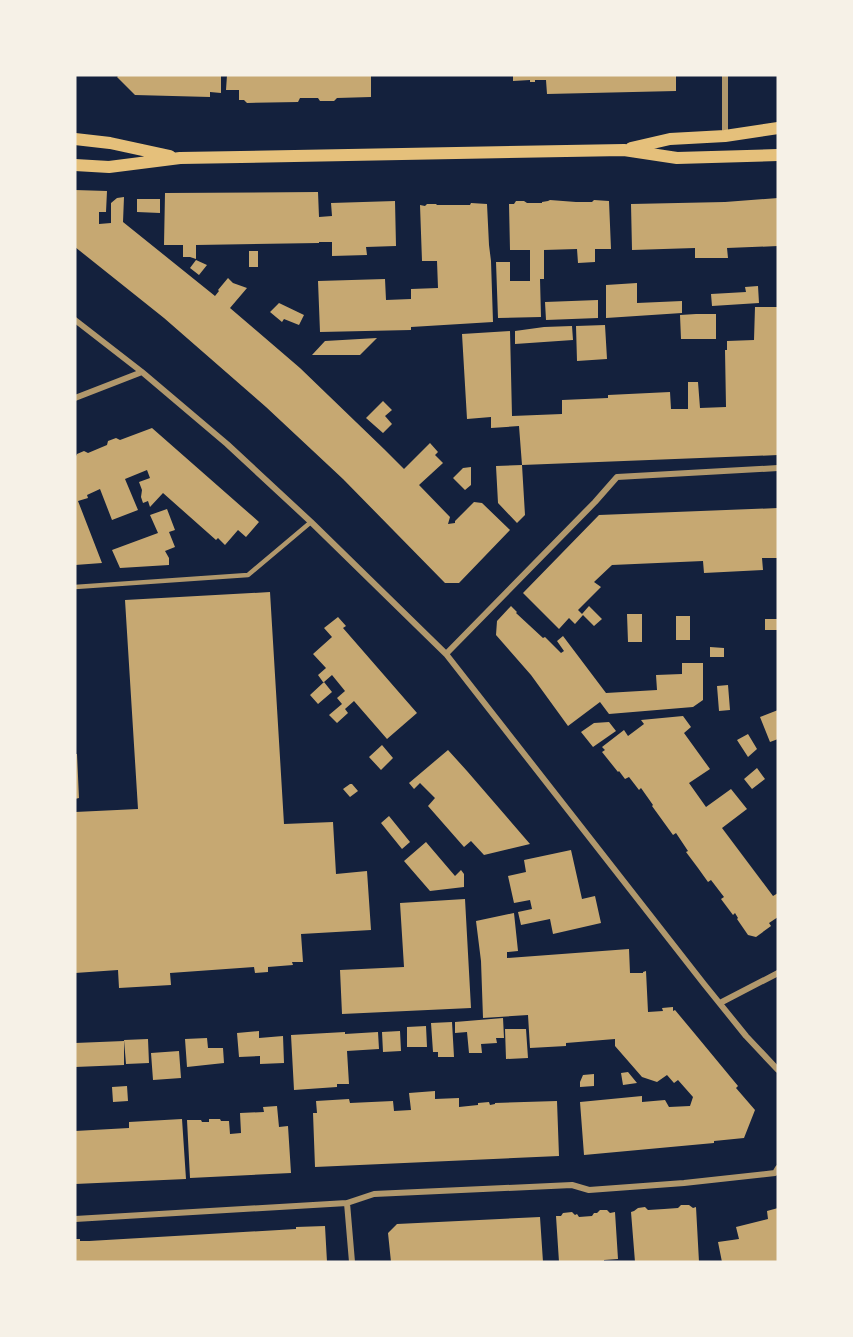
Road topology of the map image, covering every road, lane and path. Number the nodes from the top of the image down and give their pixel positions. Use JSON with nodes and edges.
{"nodes":[{"id":1,"x":725,"y":75,"type":"edge"},
{"id":2,"x":778,"y":128,"type":"edge"},
{"id":3,"x":725,"y":136,"type":"junction"},
{"id":4,"x":75,"y":140,"type":"edge"},
{"id":5,"x":624,"y":150,"type":"junction"},
{"id":6,"x":778,"y":155,"type":"edge"},
{"id":7,"x":180,"y":158,"type":"junction"},
{"id":8,"x":75,"y":165,"type":"edge"},
{"id":9,"x":75,"y":320,"type":"edge"},
{"id":10,"x":142,"y":372,"type":"junction"},
{"id":11,"x":75,"y":398,"type":"edge"},
{"id":12,"x":778,"y":468,"type":"edge"},
{"id":13,"x":311,"y":522,"type":"junction"},
{"id":14,"x":75,"y":587,"type":"edge"},
{"id":15,"x":446,"y":654,"type":"junction"},
{"id":16,"x":778,"y":973,"type":"edge"},
{"id":17,"x":720,"y":1003,"type":"junction"},
{"id":18,"x":778,"y":1070,"type":"edge"},
{"id":19,"x":778,"y":1168,"type":"edge"},
{"id":20,"x":348,"y":1203,"type":"junction"},
{"id":21,"x":75,"y":1219,"type":"edge"},
{"id":22,"x":352,"y":1262,"type":"edge"}],
"edges":[{"from":1,"to":3,"type":"street"},
{"from":2,"to":3,"type":"main road"},
{"from":3,"to":5,"type":"main road"},
{"from":4,"to":7,"type":"main road"},
{"from":5,"to":6,"type":"main road"},
{"from":5,"to":7,"type":"main road"},
{"from":7,"to":8,"type":"main road"},
{"from":9,"to":10,"type":"street"},
{"from":10,"to":11,"type":"street"},
{"from":10,"to":13,"type":"street"},
{"from":12,"to":15,"type":"street"},
{"from":13,"to":14,"type":"lane"},
{"from":13,"to":15,"type":"street"},
{"from":15,"to":17,"type":"street"},
{"from":16,"to":17,"type":"street"},
{"from":17,"to":18,"type":"street"},
{"from":19,"to":20,"type":"street"},
{"from":20,"to":21,"type":"street"},
{"from":20,"to":22,"type":"street"}]}
